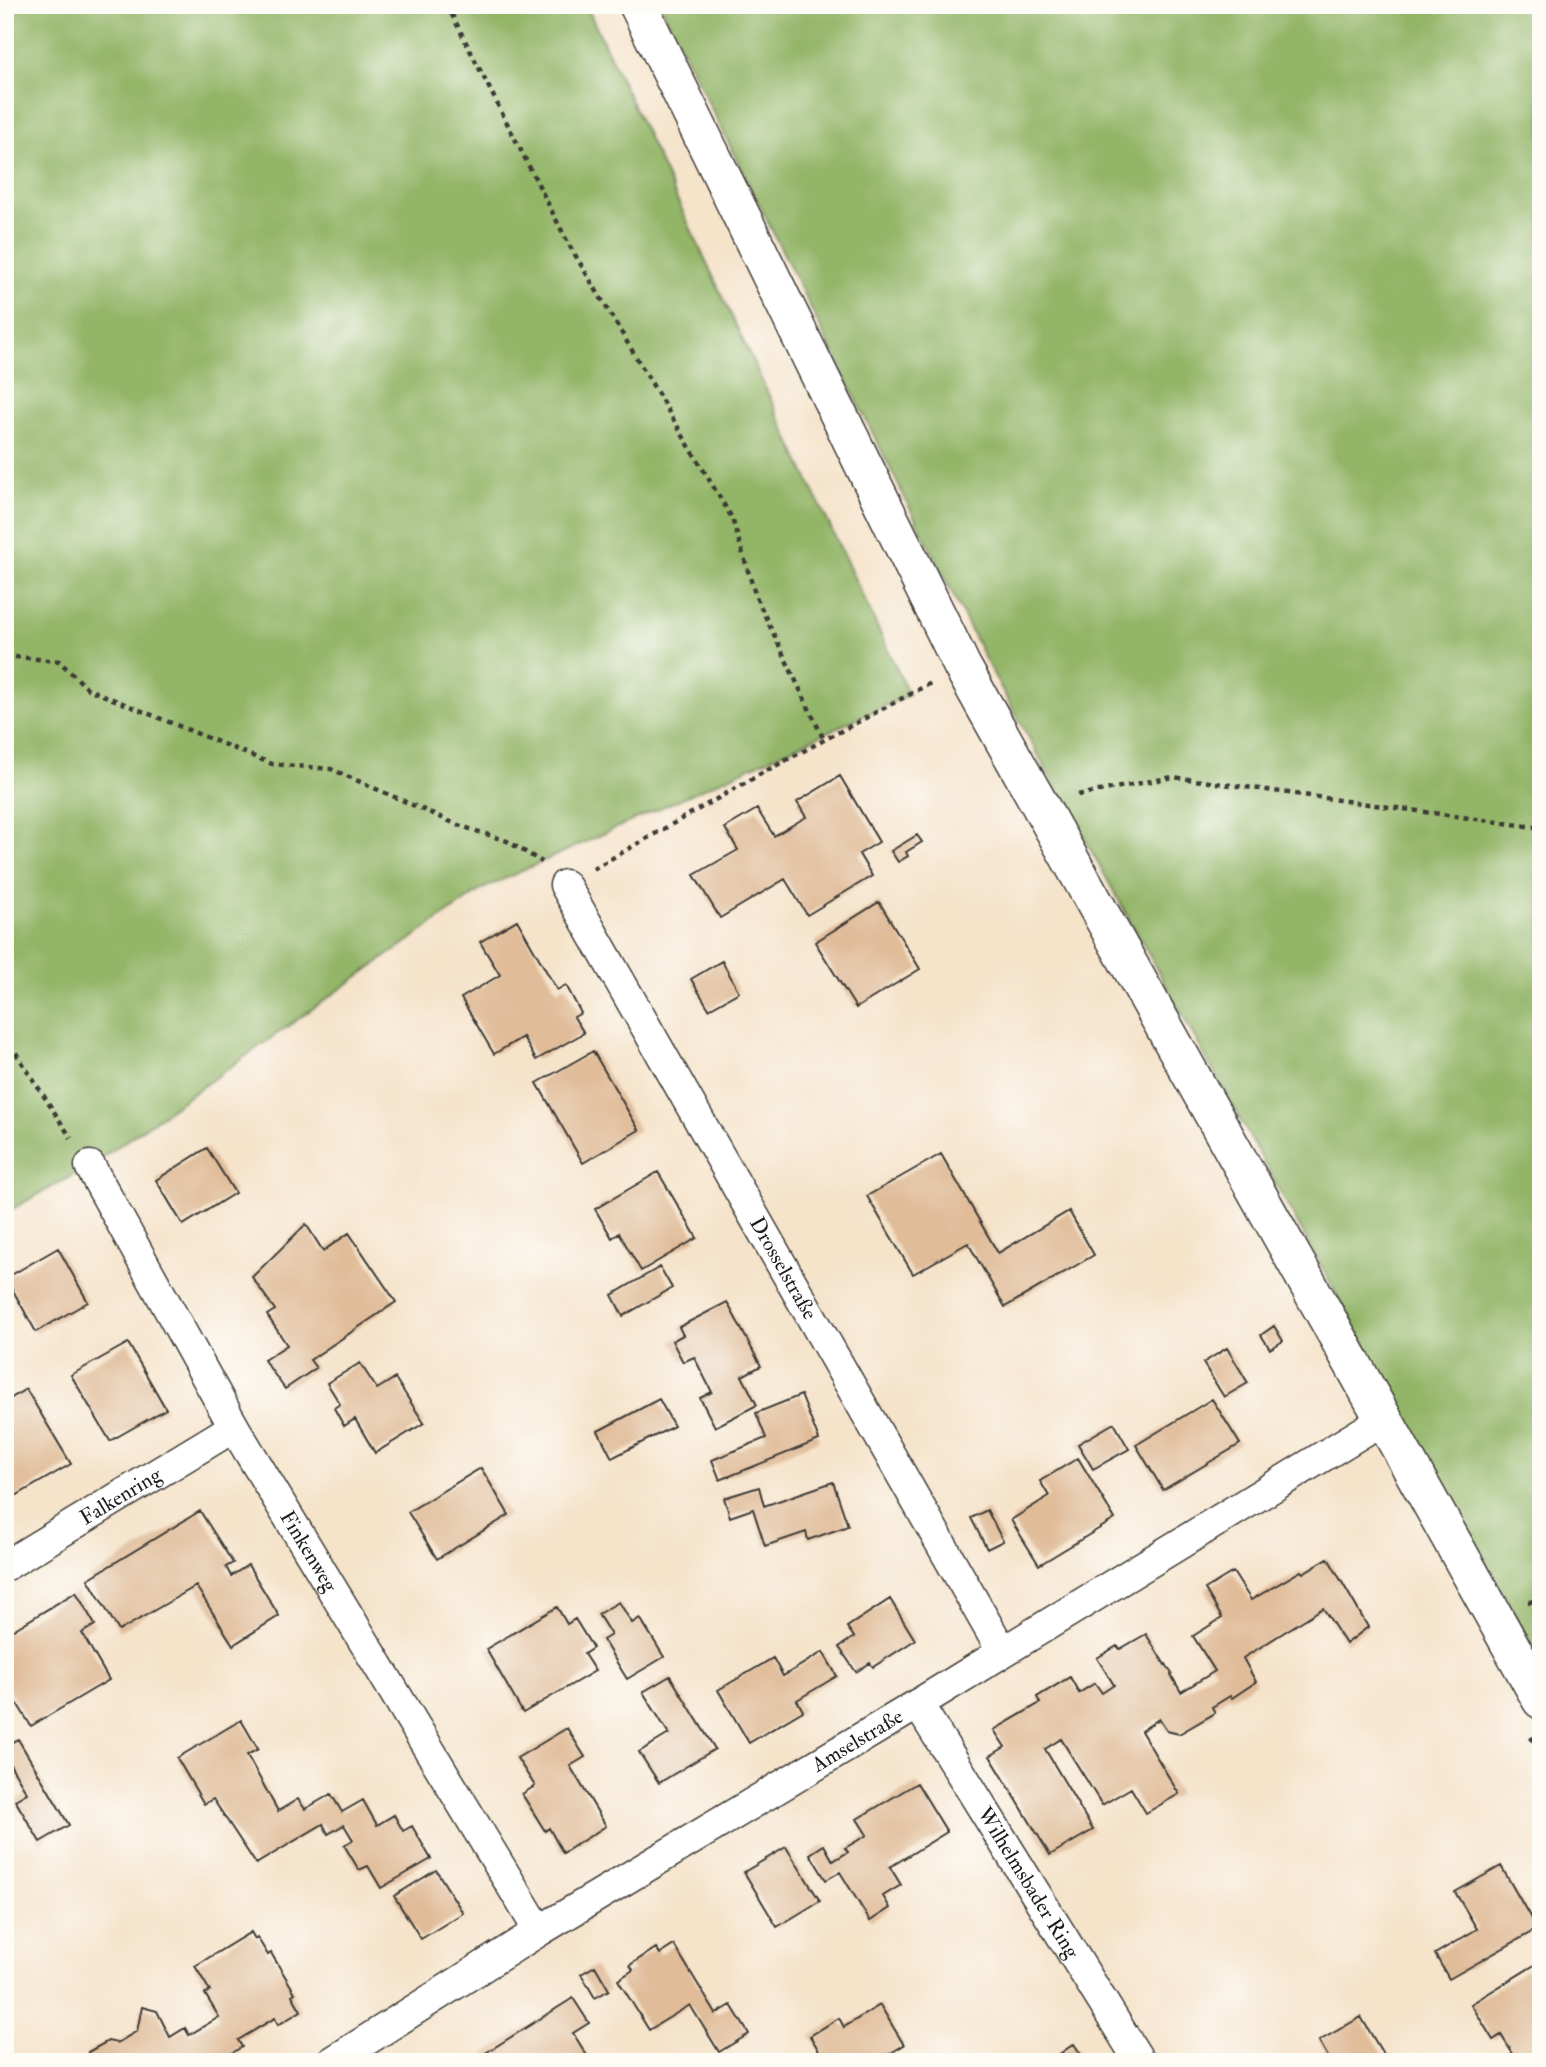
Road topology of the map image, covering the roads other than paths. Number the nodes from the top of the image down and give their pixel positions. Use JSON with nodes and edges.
{"nodes":[{"id":1,"x":638,"y":5,"type":"edge"},
{"id":2,"x":565,"y":886,"type":"road end"},
{"id":3,"x":90,"y":1166,"type":"road end"},
{"id":4,"x":1384,"y":1419,"type":"junction"},
{"id":5,"x":234,"y":1427,"type":"junction"},
{"id":6,"x":5,"y":1566,"type":"edge"},
{"id":7,"x":1002,"y":1651,"type":"junction"},
{"id":8,"x":1541,"y":1700,"type":"edge"},
{"id":9,"x":918,"y":1704,"type":"junction"},
{"id":10,"x":538,"y":1931,"type":"junction"},
{"id":11,"x":332,"y":2062,"type":"edge"},
{"id":12,"x":1140,"y":2062,"type":"edge"}],
"edges":[{"from":1,"to":4,"type":"street"},
{"from":2,"to":7,"type":"street","name":"Drosselstraße"},
{"from":3,"to":5,"type":"street","name":"Finkenweg"},
{"from":4,"to":7,"type":"street","name":"Amselstraße"},
{"from":4,"to":8,"type":"street"},
{"from":5,"to":6,"type":"street","name":"Falkenring"},
{"from":5,"to":10,"type":"street","name":"Finkenweg"},
{"from":7,"to":9,"type":"street","name":"Amselstraße"},
{"from":9,"to":10,"type":"street","name":"Amselstraße"},
{"from":9,"to":12,"type":"street","name":"Wilhelmsbader Ring"},
{"from":10,"to":11,"type":"street","name":"Amselstraße"}]}
